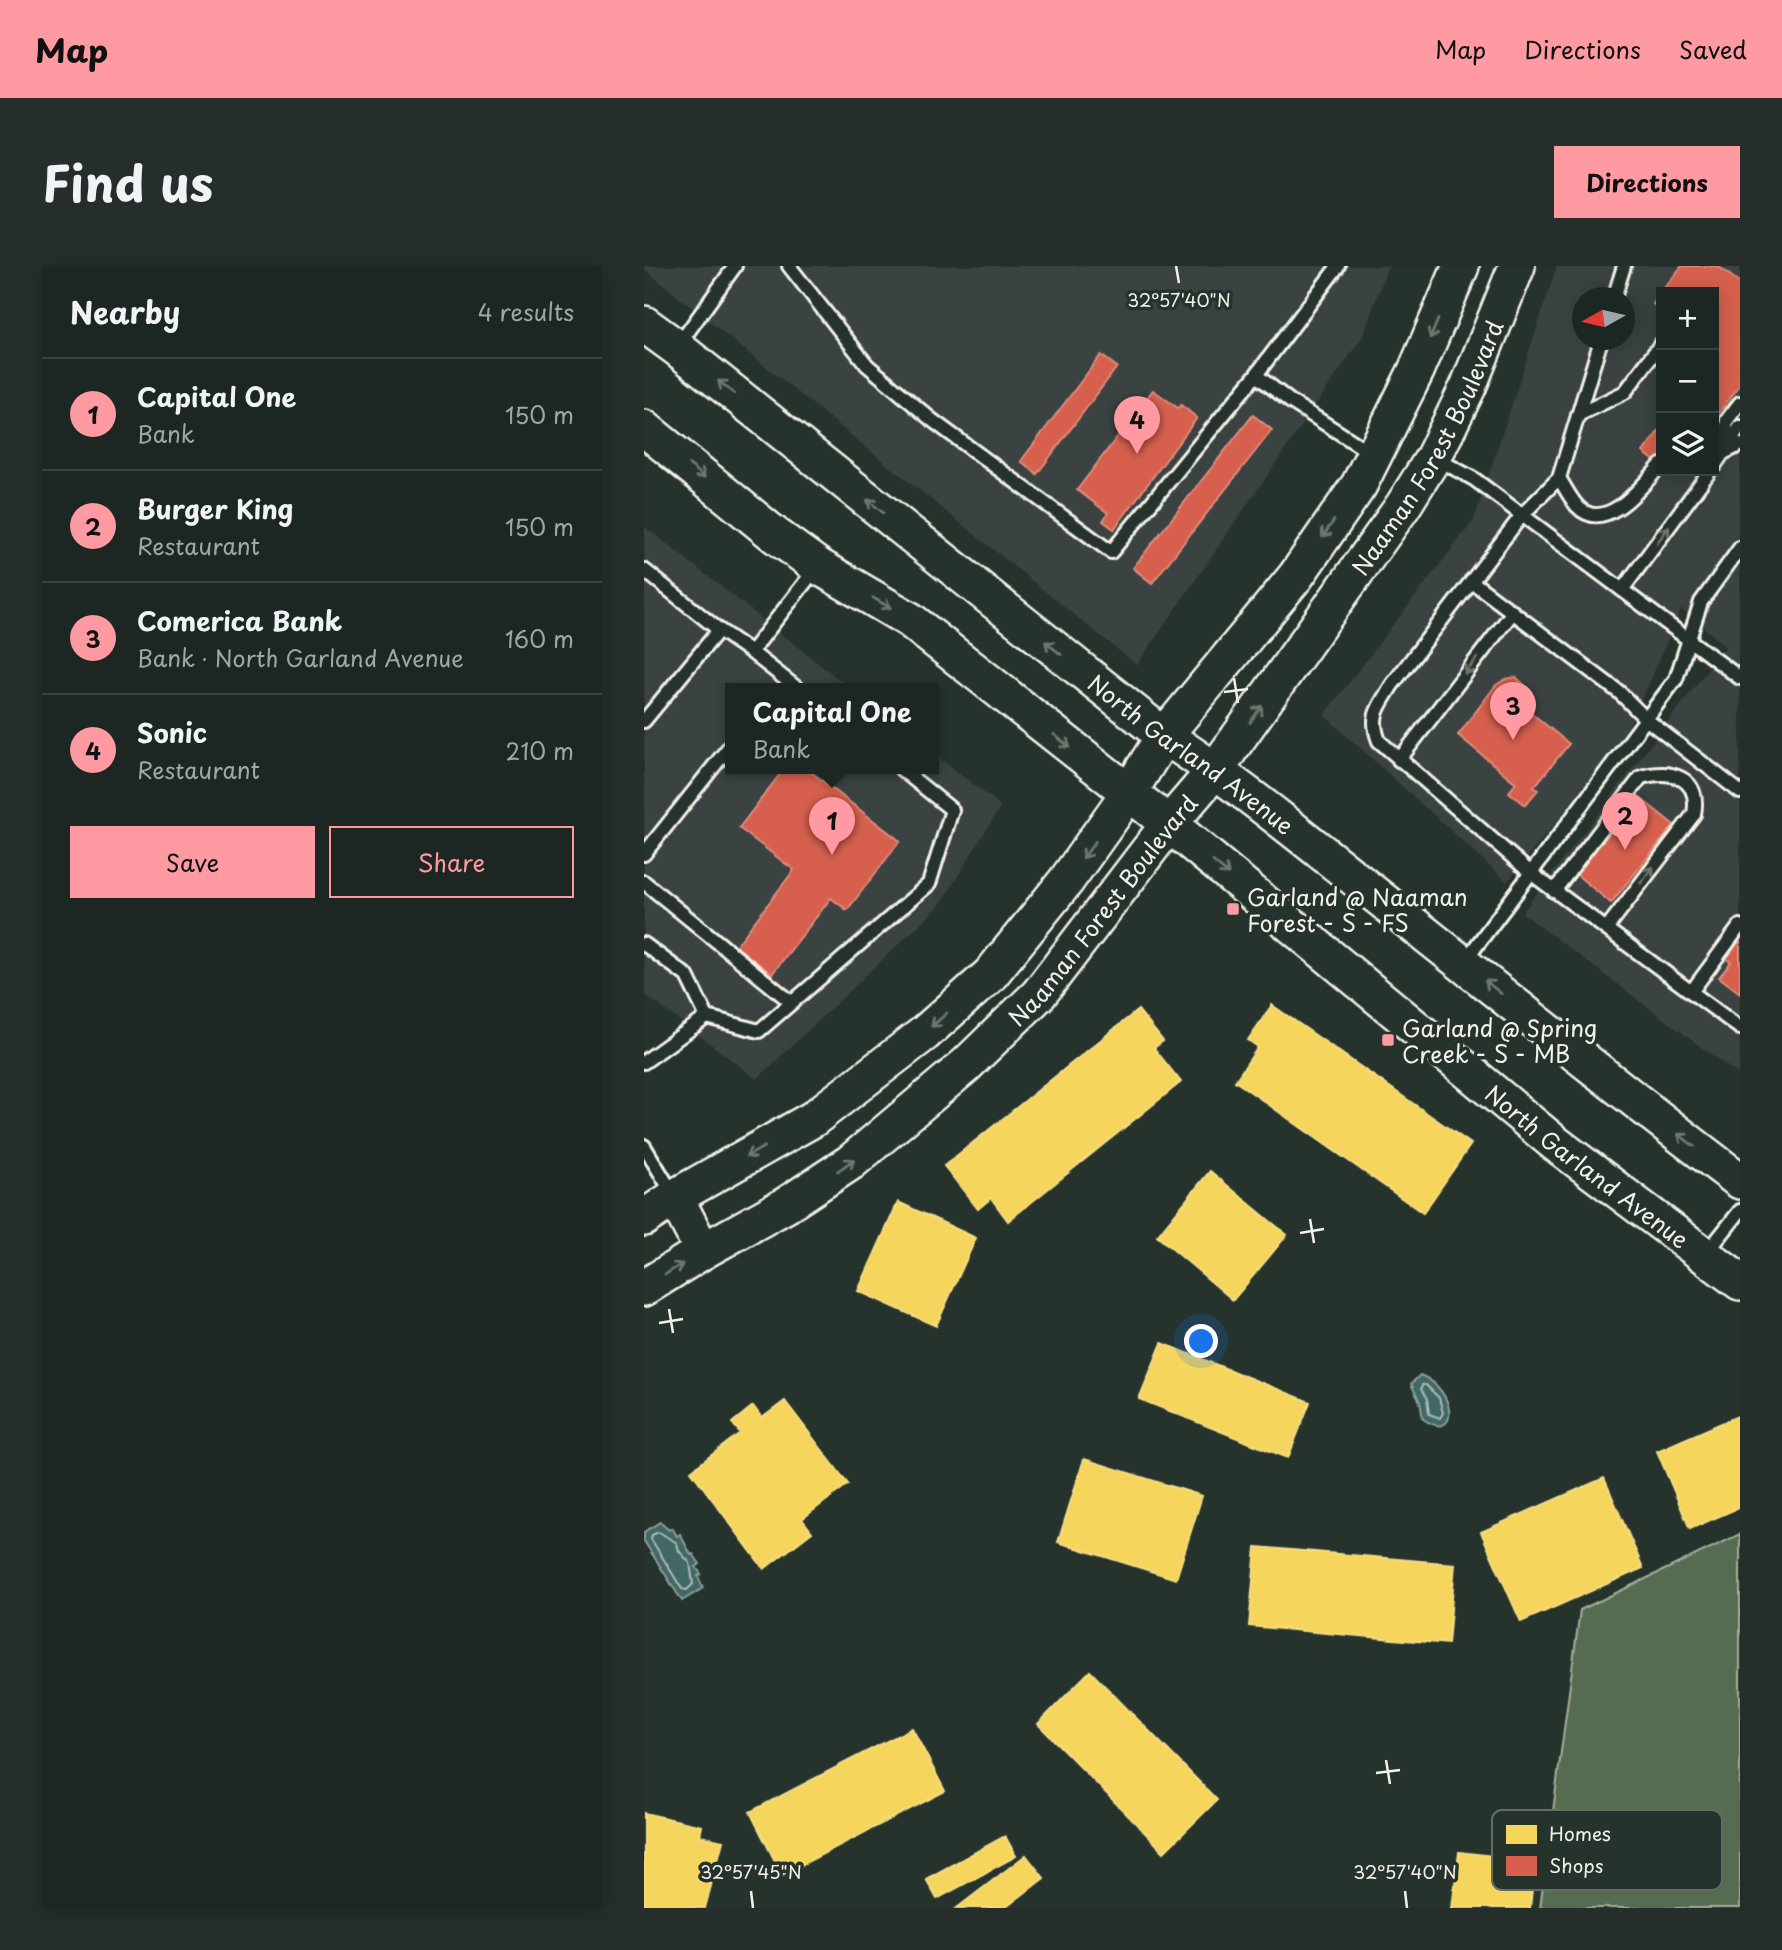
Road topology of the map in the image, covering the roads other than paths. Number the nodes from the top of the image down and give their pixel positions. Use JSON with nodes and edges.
{"nodes":[{"id":1,"x":735,"y":266,"type":"edge"},
{"id":2,"x":789,"y":266,"type":"edge"},
{"id":3,"x":1338,"y":266,"type":"edge"},
{"id":4,"x":1461,"y":266,"type":"edge"},
{"id":5,"x":1517,"y":266,"type":"edge"},
{"id":6,"x":1624,"y":266,"type":"edge"},
{"id":7,"x":1617,"y":287,"type":"edge"},
{"id":8,"x":644,"y":324,"type":"edge"},
{"id":9,"x":677,"y":348,"type":"junction"},
{"id":10,"x":1598,"y":350,"type":"edge"},
{"id":11,"x":1656,"y":350,"type":"edge"},
{"id":12,"x":1256,"y":375,"type":"junction"},
{"id":13,"x":1740,"y":403,"type":"edge"},
{"id":14,"x":1578,"y":415,"type":"junction"},
{"id":15,"x":1740,"y":427,"type":"edge"},
{"id":16,"x":644,"y":428,"type":"edge"},
{"id":17,"x":1740,"y":445,"type":"edge"},
{"id":18,"x":1723,"y":453,"type":"junction"},
{"id":19,"x":1374,"y":455,"type":"junction"},
{"id":20,"x":1433,"y":457,"type":"junction"},
{"id":21,"x":1719,"y":459,"type":"edge"},
{"id":22,"x":1656,"y":470,"type":"edge"},
{"id":23,"x":1706,"y":476,"type":"edge"},
{"id":24,"x":1559,"y":478,"type":"junction"},
{"id":25,"x":1522,"y":514,"type":"junction"},
{"id":26,"x":1740,"y":548,"type":"edge"},
{"id":27,"x":818,"y":566,"type":"junction"},
{"id":28,"x":644,"y":570,"type":"edge"},
{"id":29,"x":1471,"y":581,"type":"junction"},
{"id":30,"x":1622,"y":590,"type":"junction"},
{"id":31,"x":1513,"y":612,"type":"junction"},
{"id":32,"x":719,"y":630,"type":"junction"},
{"id":33,"x":1688,"y":638,"type":"junction"},
{"id":34,"x":751,"y":652,"type":"junction"},
{"id":35,"x":1740,"y":678,"type":"edge"},
{"id":36,"x":780,"y":683,"type":"edge"},
{"id":37,"x":1647,"y":720,"type":"junction"},
{"id":38,"x":644,"y":721,"type":"edge"},
{"id":39,"x":1164,"y":736,"type":"junction"},
{"id":40,"x":725,"y":752,"type":"edge"},
{"id":41,"x":1399,"y":760,"type":"junction"},
{"id":42,"x":1216,"y":769,"type":"junction"},
{"id":43,"x":907,"y":774,"type":"edge"},
{"id":44,"x":1740,"y":792,"type":"edge"},
{"id":45,"x":1128,"y":794,"type":"junction"},
{"id":46,"x":1169,"y":824,"type":"junction"},
{"id":47,"x":644,"y":854,"type":"edge"},
{"id":48,"x":1532,"y":874,"type":"junction"},
{"id":49,"x":644,"y":882,"type":"edge"},
{"id":50,"x":1554,"y":891,"type":"junction"},
{"id":51,"x":1740,"y":926,"type":"edge"},
{"id":52,"x":1606,"y":929,"type":"junction"},
{"id":53,"x":644,"y":943,"type":"edge"},
{"id":54,"x":1463,"y":963,"type":"junction"},
{"id":55,"x":1691,"y":992,"type":"junction"},
{"id":56,"x":791,"y":1002,"type":"junction"},
{"id":57,"x":707,"y":1017,"type":"junction"},
{"id":58,"x":1740,"y":1028,"type":"edge"},
{"id":59,"x":644,"y":1062,"type":"edge"},
{"id":60,"x":644,"y":1146,"type":"edge"},
{"id":61,"x":1740,"y":1181,"type":"edge"},
{"id":62,"x":675,"y":1198,"type":"junction"},
{"id":63,"x":1740,"y":1211,"type":"edge"},
{"id":64,"x":644,"y":1219,"type":"edge"},
{"id":65,"x":703,"y":1251,"type":"junction"},
{"id":66,"x":1705,"y":1256,"type":"junction"},
{"id":67,"x":1740,"y":1282,"type":"edge"},
{"id":68,"x":644,"y":1288,"type":"edge"}],
"edges":[{"from":1,"to":9,"type":"lane"},
{"from":2,"to":12,"type":"lane"},
{"from":3,"to":12,"type":"lane"},
{"from":4,"to":19,"type":"main road","name":"Naaman Forest Boulevard","one_way":true},
{"from":5,"to":20,"type":"main road","name":"Naaman Forest Boulevard"},
{"from":6,"to":7,"type":"lane"},
{"from":8,"to":9,"type":"main road","name":"North Garland Avenue"},
{"from":39,"to":9,"type":"main road","name":"North Garland Avenue","one_way":true},
{"from":10,"to":14,"type":"lane"},
{"from":11,"to":14,"type":"lane"},
{"from":12,"to":19,"type":"lane"},
{"from":13,"to":18,"type":"lane"},
{"from":14,"to":24,"type":"lane"},
{"from":15,"to":18,"type":"lane"},
{"from":16,"to":27,"type":"main road","name":"North Garland Avenue","one_way":true},
{"from":17,"to":18,"type":"lane"},
{"from":18,"to":21,"type":"lane"},
{"from":19,"to":39,"type":"main road","name":"Naaman Forest Boulevard","one_way":true},
{"from":20,"to":25,"type":"lane"},
{"from":42,"to":20,"type":"main road","name":"Naaman Forest Boulevard","one_way":true},
{"from":22,"to":24,"type":"lane"},
{"from":30,"to":23,"type":"lane","one_way":true},
{"from":24,"to":25,"type":"lane"},
{"from":25,"to":29,"type":"lane"},
{"from":25,"to":30,"type":"lane"},
{"from":26,"to":33,"type":"lane"},
{"from":27,"to":34,"type":"lane"},
{"from":27,"to":45,"type":"main road","name":"North Garland Avenue","one_way":true},
{"from":28,"to":32,"type":"lane"},
{"from":29,"to":31,"type":"lane"},
{"from":29,"to":41,"type":"lane"},
{"from":30,"to":33,"type":"lane"},
{"from":31,"to":37,"type":"lane"},
{"from":31,"to":41,"type":"lane","one_way":true},
{"from":32,"to":34,"type":"lane"},
{"from":32,"to":38,"type":"lane"},
{"from":33,"to":35,"type":"lane"},
{"from":33,"to":37,"type":"lane"},
{"from":34,"to":36,"type":"lane"},
{"from":37,"to":44,"type":"lane"},
{"from":37,"to":48,"type":"lane"},
{"from":39,"to":42,"type":"main road","name":"North Garland Avenue"},
{"from":39,"to":45,"type":"main road","name":"Naaman Forest Boulevard"},
{"from":40,"to":47,"type":"lane"},
{"from":41,"to":48,"type":"lane"},
{"from":42,"to":46,"type":"main road","name":"Naaman Forest Boulevard"},
{"from":42,"to":54,"type":"main road","name":"North Garland Avenue"},
{"from":43,"to":56,"type":"lane"},
{"from":45,"to":46,"type":"main road","name":"North Garland Avenue"},
{"from":45,"to":62,"type":"main road","name":"Naaman Forest Boulevard","one_way":true},
{"from":65,"to":46,"type":"main road","name":"Naaman Forest Boulevard","one_way":true},
{"from":46,"to":66,"type":"main road","name":"North Garland Avenue","one_way":true},
{"from":48,"to":50,"type":"lane"},
{"from":48,"to":54,"type":"lane"},
{"from":49,"to":56,"type":"lane"},
{"from":50,"to":52,"type":"lane"},
{"from":52,"to":50,"type":"lane","one_way":true},
{"from":51,"to":55,"type":"lane"},
{"from":52,"to":55,"type":"lane"},
{"from":53,"to":57,"type":"lane"},
{"from":61,"to":54,"type":"main road","name":"North Garland Avenue","one_way":true},
{"from":55,"to":58,"type":"lane"},
{"from":56,"to":57,"type":"lane"},
{"from":57,"to":59,"type":"lane"},
{"from":60,"to":62,"type":"lane"},
{"from":62,"to":64,"type":"main road","name":"Naaman Forest Boulevard"},
{"from":62,"to":65,"type":"main road"},
{"from":63,"to":66,"type":"lane"},
{"from":68,"to":65,"type":"main road","name":"Naaman Forest Boulevard","one_way":true},
{"from":66,"to":67,"type":"main road","name":"North Garland Avenue"}]}
